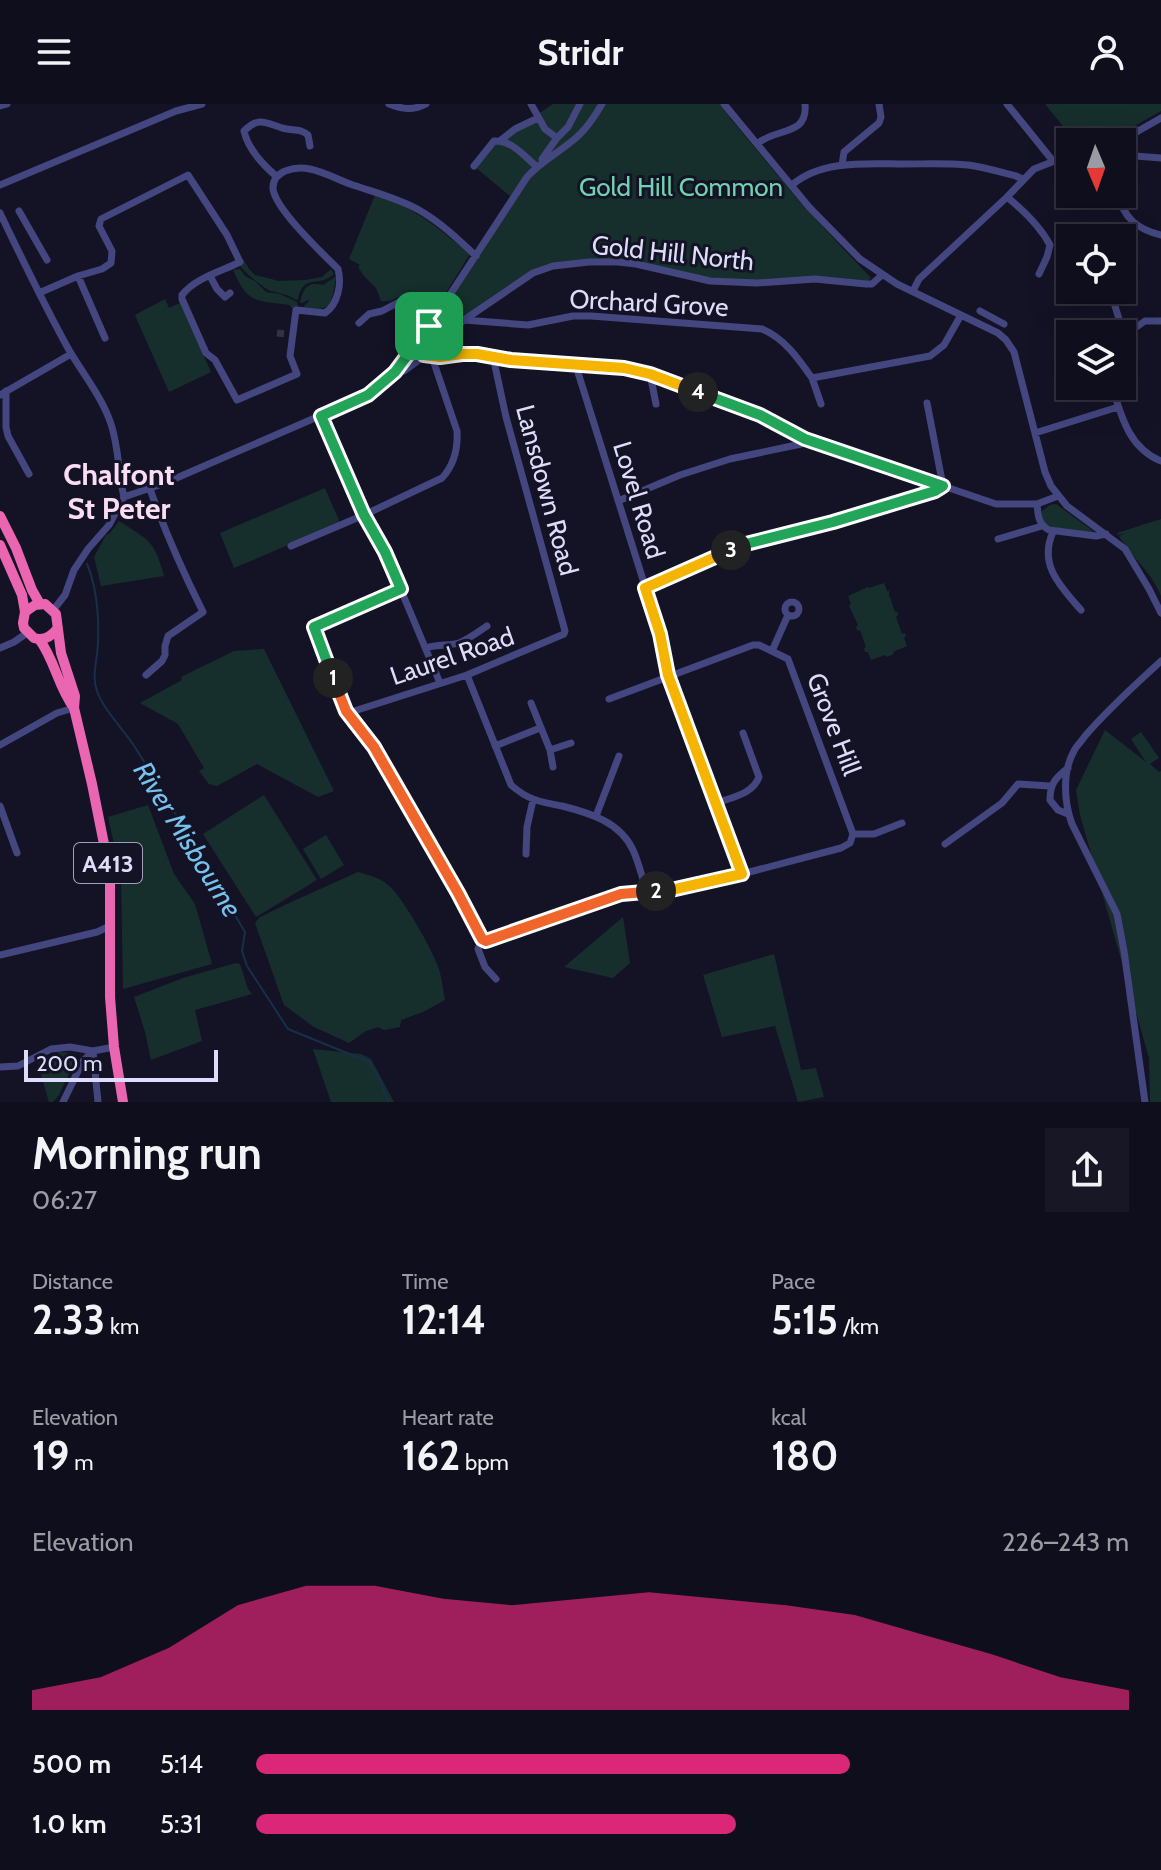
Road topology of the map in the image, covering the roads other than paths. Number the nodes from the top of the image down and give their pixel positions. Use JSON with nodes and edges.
{"nodes":[{"id":1,"x":7,"y":104,"type":"edge"},
{"id":2,"x":202,"y":104,"type":"edge"},
{"id":3,"x":389,"y":104,"type":"edge"},
{"id":4,"x":426,"y":104,"type":"edge"},
{"id":5,"x":531,"y":104,"type":"edge"},
{"id":6,"x":580,"y":104,"type":"edge"},
{"id":7,"x":602,"y":104,"type":"edge"},
{"id":8,"x":724,"y":104,"type":"edge"},
{"id":9,"x":805,"y":104,"type":"edge"},
{"id":10,"x":879,"y":104,"type":"edge"},
{"id":11,"x":1007,"y":104,"type":"edge"},
{"id":12,"x":0,"y":106,"type":"edge"},
{"id":13,"x":538,"y":118,"type":"junction"},
{"id":14,"x":1161,"y":118,"type":"edge"},
{"id":15,"x":1136,"y":132,"type":"edge"},
{"id":16,"x":557,"y":138,"type":"junction"},
{"id":17,"x":501,"y":140,"type":"junction"},
{"id":18,"x":571,"y":142,"type":"junction"},
{"id":19,"x":757,"y":144,"type":"junction"},
{"id":20,"x":310,"y":146,"type":"dead end"},
{"id":21,"x":1136,"y":156,"type":"edge"},
{"id":22,"x":1161,"y":158,"type":"edge"},
{"id":23,"x":1056,"y":160,"type":"edge"},
{"id":24,"x":1053,"y":161,"type":"junction"},
{"id":25,"x":540,"y":164,"type":"junction"},
{"id":26,"x":842,"y":165,"type":"junction"},
{"id":27,"x":474,"y":166,"type":"dead end"},
{"id":28,"x":276,"y":176,"type":"junction"},
{"id":29,"x":1022,"y":179,"type":"junction"},
{"id":30,"x":0,"y":185,"type":"edge"},
{"id":31,"x":792,"y":185,"type":"junction"},
{"id":32,"x":1007,"y":197,"type":"junction"},
{"id":33,"x":1122,"y":208,"type":"edge"},
{"id":34,"x":19,"y":211,"type":"dead end"},
{"id":35,"x":0,"y":213,"type":"edge"},
{"id":36,"x":1161,"y":235,"type":"edge"},
{"id":37,"x":34,"y":236,"type":"junction"},
{"id":38,"x":16,"y":247,"type":"junction"},
{"id":39,"x":476,"y":256,"type":"junction"},
{"id":40,"x":47,"y":260,"type":"dead end"},
{"id":41,"x":1039,"y":274,"type":"dead end"},
{"id":42,"x":882,"y":275,"type":"junction"},
{"id":43,"x":78,"y":276,"type":"junction"},
{"id":44,"x":210,"y":276,"type":"junction"},
{"id":45,"x":913,"y":291,"type":"junction"},
{"id":46,"x":39,"y":293,"type":"junction"},
{"id":47,"x":230,"y":293,"type":"dead end"},
{"id":48,"x":440,"y":310,"type":"junction"},
{"id":49,"x":980,"y":311,"type":"dead end"},
{"id":50,"x":961,"y":315,"type":"junction"},
{"id":51,"x":989,"y":317,"type":"junction"},
{"id":52,"x":464,"y":320,"type":"junction"},
{"id":53,"x":1161,"y":321,"type":"edge"},
{"id":54,"x":359,"y":323,"type":"dead end"},
{"id":55,"x":1004,"y":324,"type":"dead end"},
{"id":56,"x":429,"y":326,"type":"junction"},
{"id":57,"x":985,"y":326,"type":"junction"},
{"id":58,"x":1136,"y":327,"type":"edge"},
{"id":59,"x":105,"y":338,"type":"dead end"},
{"id":60,"x":436,"y":344,"type":"junction"},
{"id":61,"x":71,"y":354,"type":"junction"},
{"id":62,"x":428,"y":356,"type":"junction"},
{"id":63,"x":496,"y":358,"type":"junction"},
{"id":64,"x":575,"y":363,"type":"junction"},
{"id":65,"x":395,"y":372,"type":"junction"},
{"id":66,"x":650,"y":374,"type":"junction"},
{"id":67,"x":812,"y":378,"type":"junction"},
{"id":68,"x":3,"y":393,"type":"edge"},
{"id":69,"x":1116,"y":400,"type":"edge"},
{"id":70,"x":927,"y":403,"type":"dead end"},
{"id":71,"x":656,"y":404,"type":"dead end"},
{"id":72,"x":821,"y":404,"type":"dead end"},
{"id":73,"x":1118,"y":407,"type":"junction"},
{"id":74,"x":321,"y":416,"type":"junction"},
{"id":75,"x":1035,"y":433,"type":"junction"},
{"id":76,"x":805,"y":439,"type":"junction"},
{"id":77,"x":1161,"y":461,"type":"edge"},
{"id":78,"x":29,"y":474,"type":"dead end"},
{"id":79,"x":943,"y":486,"type":"junction"},
{"id":80,"x":150,"y":489,"type":"junction"},
{"id":81,"x":1058,"y":496,"type":"junction"},
{"id":82,"x":124,"y":497,"type":"junction"},
{"id":83,"x":618,"y":501,"type":"junction"},
{"id":84,"x":1037,"y":504,"type":"junction"},
{"id":85,"x":364,"y":515,"type":"junction"},
{"id":86,"x":0,"y":516,"type":"edge"},
{"id":87,"x":1042,"y":526,"type":"junction"},
{"id":88,"x":1053,"y":532,"type":"junction"},
{"id":89,"x":1106,"y":534,"type":"junction"},
{"id":90,"x":998,"y":539,"type":"dead end"},
{"id":91,"x":0,"y":545,"type":"edge"},
{"id":92,"x":291,"y":546,"type":"dead end"},
{"id":93,"x":645,"y":588,"type":"junction"},
{"id":94,"x":401,"y":589,"type":"junction"},
{"id":95,"x":40,"y":604,"type":"junction"},
{"id":96,"x":54,"y":609,"type":"junction"},
{"id":97,"x":1081,"y":610,"type":"dead end"},
{"id":98,"x":25,"y":612,"type":"junction"},
{"id":99,"x":1161,"y":613,"type":"edge"},
{"id":100,"x":788,"y":615,"type":"dead end"},
{"id":101,"x":487,"y":626,"type":"dead end"},
{"id":102,"x":57,"y":629,"type":"junction"},
{"id":103,"x":565,"y":631,"type":"joint"},
{"id":104,"x":27,"y":633,"type":"junction"},
{"id":105,"x":39,"y":639,"type":"junction"},
{"id":106,"x":0,"y":648,"type":"edge"},
{"id":107,"x":426,"y":648,"type":"junction"},
{"id":108,"x":772,"y":651,"type":"junction"},
{"id":109,"x":1161,"y":661,"type":"edge"},
{"id":110,"x":146,"y":675,"type":"dead end"},
{"id":111,"x":467,"y":675,"type":"junction"},
{"id":112,"x":668,"y":675,"type":"junction"},
{"id":113,"x":440,"y":683,"type":"junction"},
{"id":114,"x":609,"y":699,"type":"dead end"},
{"id":115,"x":531,"y":703,"type":"dead end"},
{"id":116,"x":74,"y":708,"type":"junction"},
{"id":117,"x":348,"y":713,"type":"junction"},
{"id":118,"x":540,"y":728,"type":"junction"},
{"id":119,"x":743,"y":733,"type":"dead end"},
{"id":120,"x":571,"y":743,"type":"dead end"},
{"id":121,"x":0,"y":745,"type":"edge"},
{"id":122,"x":495,"y":746,"type":"junction"},
{"id":123,"x":550,"y":750,"type":"junction"},
{"id":124,"x":619,"y":756,"type":"dead end"},
{"id":125,"x":553,"y":767,"type":"dead end"},
{"id":126,"x":1068,"y":768,"type":"junction"},
{"id":127,"x":1050,"y":786,"type":"junction"},
{"id":128,"x":533,"y":800,"type":"junction"},
{"id":129,"x":717,"y":803,"type":"junction"},
{"id":130,"x":0,"y":806,"type":"edge"},
{"id":131,"x":1068,"y":814,"type":"junction"},
{"id":132,"x":596,"y":816,"type":"junction"},
{"id":133,"x":902,"y":823,"type":"dead end"},
{"id":134,"x":853,"y":834,"type":"junction"},
{"id":135,"x":945,"y":844,"type":"dead end"},
{"id":136,"x":17,"y":853,"type":"dead end"},
{"id":137,"x":526,"y":854,"type":"dead end"},
{"id":138,"x":742,"y":874,"type":"junction"},
{"id":139,"x":647,"y":891,"type":"junction"},
{"id":140,"x":110,"y":926,"type":"junction"},
{"id":141,"x":482,"y":939,"type":"junction"},
{"id":142,"x":0,"y":955,"type":"edge"},
{"id":143,"x":496,"y":979,"type":"dead end"},
{"id":144,"x":114,"y":1047,"type":"junction"},
{"id":145,"x":93,"y":1051,"type":"junction"},
{"id":146,"x":0,"y":1067,"type":"edge"},
{"id":147,"x":63,"y":1102,"type":"edge"},
{"id":148,"x":98,"y":1102,"type":"edge"},
{"id":149,"x":123,"y":1102,"type":"edge"},
{"id":150,"x":1145,"y":1102,"type":"edge"}],
"edges":[{"from":1,"to":12,"type":"street"},
{"from":2,"to":30,"type":"street"},
{"from":3,"to":4,"type":"street"},
{"from":5,"to":13,"type":"street"},
{"from":6,"to":16,"type":"street"},
{"from":7,"to":18,"type":"street"},
{"from":8,"to":19,"type":"street"},
{"from":9,"to":19,"type":"street"},
{"from":10,"to":26,"type":"street"},
{"from":11,"to":24,"type":"street"},
{"from":13,"to":16,"type":"street"},
{"from":13,"to":17,"type":"street"},
{"from":14,"to":15,"type":"street"},
{"from":16,"to":18,"type":"street"},
{"from":16,"to":25,"type":"street"},
{"from":17,"to":25,"type":"street"},
{"from":17,"to":27,"type":"street"},
{"from":18,"to":25,"type":"street"},
{"from":19,"to":31,"type":"street"},
{"from":20,"to":28,"type":"street"},
{"from":21,"to":22,"type":"street"},
{"from":23,"to":24,"type":"street"},
{"from":24,"to":29,"type":"street"},
{"from":25,"to":39,"type":"street"},
{"from":26,"to":29,"type":"street"},
{"from":26,"to":31,"type":"street"},
{"from":28,"to":39,"type":"street"},
{"from":28,"to":44,"type":"street"},
{"from":29,"to":32,"type":"street"},
{"from":31,"to":42,"type":"street"},
{"from":32,"to":41,"type":"street"},
{"from":32,"to":45,"type":"street"},
{"from":33,"to":36,"type":"street"},
{"from":34,"to":37,"type":"street"},
{"from":35,"to":38,"type":"street"},
{"from":37,"to":38,"type":"street"},
{"from":37,"to":40,"type":"street"},
{"from":38,"to":46,"type":"street"},
{"from":39,"to":48,"type":"street"},
{"from":42,"to":45,"type":"street"},
{"from":42,"to":52,"type":"street","name":"Gold Hill North"},
{"from":43,"to":44,"type":"street"},
{"from":43,"to":46,"type":"street"},
{"from":43,"to":59,"type":"street"},
{"from":44,"to":47,"type":"street"},
{"from":45,"to":50,"type":"street"},
{"from":46,"to":61,"type":"street"},
{"from":48,"to":54,"type":"street"},
{"from":48,"to":56,"type":"street"},
{"from":49,"to":51,"type":"street"},
{"from":50,"to":57,"type":"street"},
{"from":50,"to":67,"type":"street"},
{"from":51,"to":55,"type":"street"},
{"from":51,"to":57,"type":"street"},
{"from":52,"to":60,"type":"street","name":"Gold Hill North"},
{"from":52,"to":67,"type":"street","name":"Orchard Grove"},
{"from":53,"to":58,"type":"street"},
{"from":56,"to":60,"type":"street"},
{"from":56,"to":65,"type":"street"},
{"from":57,"to":75,"type":"street"},
{"from":60,"to":62,"type":"street","name":"Gold Hill North"},
{"from":61,"to":68,"type":"street"},
{"from":61,"to":82,"type":"street"},
{"from":62,"to":63,"type":"street"},
{"from":62,"to":65,"type":"street","name":"Gold Hill North"},
{"from":62,"to":85,"type":"street"},
{"from":63,"to":64,"type":"street"},
{"from":63,"to":103,"type":"street","name":"Lansdown Road"},
{"from":64,"to":66,"type":"street"},
{"from":64,"to":83,"type":"street","name":"Lovel Road"},
{"from":65,"to":74,"type":"street"},
{"from":66,"to":71,"type":"street"},
{"from":66,"to":76,"type":"street"},
{"from":67,"to":72,"type":"street","name":"Orchard Grove"},
{"from":68,"to":78,"type":"street"},
{"from":69,"to":73,"type":"street"},
{"from":70,"to":79,"type":"street"},
{"from":73,"to":75,"type":"street"},
{"from":73,"to":77,"type":"street"},
{"from":74,"to":80,"type":"street"},
{"from":74,"to":85,"type":"street"},
{"from":75,"to":81,"type":"street"},
{"from":76,"to":79,"type":"street"},
{"from":76,"to":83,"type":"street"},
{"from":79,"to":84,"type":"street"},
{"from":79,"to":93,"type":"street"},
{"from":80,"to":82,"type":"street"},
{"from":80,"to":110,"type":"street"},
{"from":81,"to":84,"type":"street"},
{"from":81,"to":89,"type":"street"},
{"from":82,"to":96,"type":"street"},
{"from":83,"to":93,"type":"street","name":"Lovel Road"},
{"from":84,"to":87,"type":"street"},
{"from":85,"to":92,"type":"street"},
{"from":85,"to":94,"type":"street"},
{"from":86,"to":95,"type":"highway"},
{"from":87,"to":88,"type":"street"},
{"from":87,"to":90,"type":"street"},
{"from":88,"to":89,"type":"street"},
{"from":88,"to":97,"type":"street"},
{"from":89,"to":99,"type":"street"},
{"from":91,"to":98,"type":"highway"},
{"from":93,"to":112,"type":"street","name":"Lovel Road"},
{"from":94,"to":107,"type":"street"},
{"from":94,"to":117,"type":"street"},
{"from":95,"to":96,"type":"highway"},
{"from":95,"to":98,"type":"highway"},
{"from":96,"to":102,"type":"highway","number":"A413"},
{"from":98,"to":104,"type":"highway"},
{"from":100,"to":108,"type":"street"},
{"from":101,"to":107,"type":"street"},
{"from":102,"to":105,"type":"highway"},
{"from":102,"to":116,"type":"highway","number":"A413"},
{"from":103,"to":111,"type":"street","name":"Laurel Road"},
{"from":104,"to":105,"type":"highway"},
{"from":104,"to":106,"type":"street"},
{"from":105,"to":116,"type":"highway","number":"A413"},
{"from":107,"to":113,"type":"street"},
{"from":108,"to":112,"type":"street"},
{"from":108,"to":134,"type":"street","name":"Grove Hill"},
{"from":109,"to":126,"type":"street"},
{"from":111,"to":113,"type":"street","name":"Laurel Road"},
{"from":111,"to":122,"type":"street"},
{"from":112,"to":114,"type":"street"},
{"from":112,"to":129,"type":"street","name":"Lovel Road"},
{"from":113,"to":117,"type":"street","name":"Laurel Road"},
{"from":115,"to":118,"type":"street"},
{"from":116,"to":121,"type":"street"},
{"from":116,"to":140,"type":"highway","number":"A413"},
{"from":117,"to":141,"type":"street"},
{"from":118,"to":122,"type":"street"},
{"from":118,"to":123,"type":"street"},
{"from":119,"to":129,"type":"street"},
{"from":120,"to":123,"type":"street"},
{"from":122,"to":128,"type":"street"},
{"from":123,"to":125,"type":"street"},
{"from":124,"to":132,"type":"street"},
{"from":126,"to":127,"type":"street"},
{"from":126,"to":131,"type":"street"},
{"from":127,"to":131,"type":"street"},
{"from":127,"to":135,"type":"street"},
{"from":128,"to":132,"type":"street"},
{"from":128,"to":137,"type":"street"},
{"from":129,"to":138,"type":"street","name":"Lovel Road"},
{"from":130,"to":136,"type":"street"},
{"from":131,"to":150,"type":"street"},
{"from":132,"to":139,"type":"street"},
{"from":133,"to":134,"type":"street"},
{"from":134,"to":138,"type":"street"},
{"from":138,"to":139,"type":"street"},
{"from":139,"to":141,"type":"street"},
{"from":140,"to":142,"type":"street"},
{"from":140,"to":144,"type":"highway","number":"A413"},
{"from":141,"to":143,"type":"street"},
{"from":144,"to":145,"type":"street"},
{"from":144,"to":149,"type":"highway","number":"A413"},
{"from":145,"to":146,"type":"street"},
{"from":145,"to":147,"type":"street"},
{"from":145,"to":148,"type":"street"}]}
